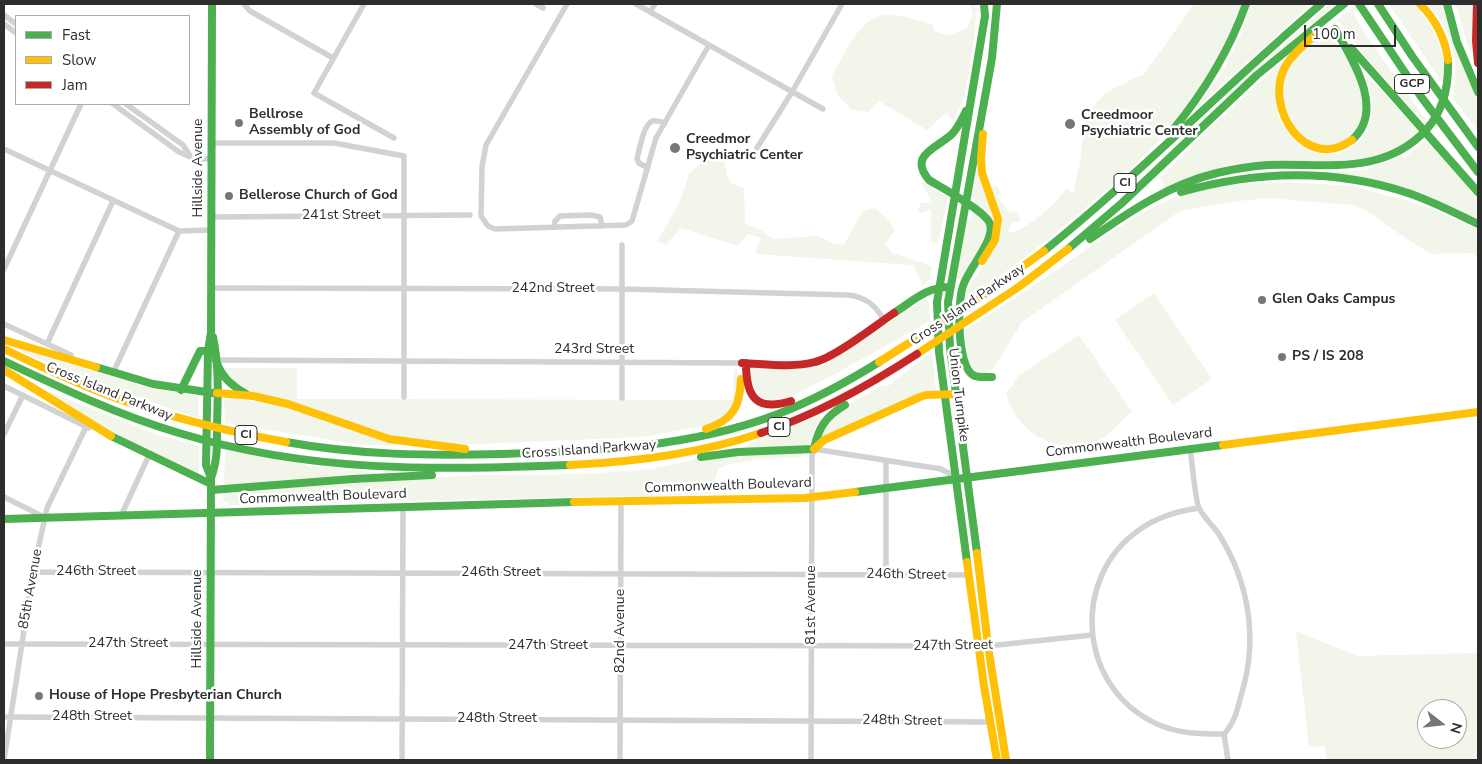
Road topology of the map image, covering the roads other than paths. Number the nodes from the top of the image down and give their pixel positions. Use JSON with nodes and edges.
{"nodes":[{"id":1,"x":212,"y":4,"type":"edge"},
{"id":2,"x":244,"y":4,"type":"edge"},
{"id":3,"x":364,"y":4,"type":"edge"},
{"id":4,"x":536,"y":4,"type":"edge"},
{"id":5,"x":567,"y":4,"type":"edge"},
{"id":6,"x":636,"y":4,"type":"edge"},
{"id":7,"x":655,"y":4,"type":"edge"},
{"id":8,"x":842,"y":4,"type":"edge"},
{"id":9,"x":984,"y":4,"type":"edge"},
{"id":10,"x":997,"y":4,"type":"edge"},
{"id":11,"x":1246,"y":4,"type":"edge"},
{"id":12,"x":1317,"y":4,"type":"edge"},
{"id":13,"x":1321,"y":4,"type":"edge"},
{"id":14,"x":1346,"y":4,"type":"edge"},
{"id":15,"x":1360,"y":4,"type":"edge"},
{"id":16,"x":1378,"y":4,"type":"edge"},
{"id":17,"x":1447,"y":4,"type":"edge"},
{"id":18,"x":1478,"y":4,"type":"edge"},
{"id":19,"x":1423,"y":6,"type":"edge"},
{"id":20,"x":543,"y":8,"type":"dead end"},
{"id":21,"x":650,"y":12,"type":"junction"},
{"id":22,"x":4,"y":15,"type":"edge"},
{"id":23,"x":15,"y":23,"type":"edge"},
{"id":24,"x":4,"y":24,"type":"edge"},
{"id":25,"x":15,"y":32,"type":"edge"},
{"id":26,"x":709,"y":45,"type":"junction"},
{"id":27,"x":333,"y":58,"type":"junction"},
{"id":28,"x":1478,"y":63,"type":"edge"},
{"id":29,"x":1359,"y":64,"type":"junction"},
{"id":30,"x":792,"y":92,"type":"junction"},
{"id":31,"x":973,"y":92,"type":"junction"},
{"id":32,"x":986,"y":92,"type":"junction"},
{"id":33,"x":1478,"y":92,"type":"edge"},
{"id":34,"x":81,"y":105,"type":"edge"},
{"id":35,"x":114,"y":105,"type":"edge"},
{"id":36,"x":127,"y":105,"type":"edge"},
{"id":37,"x":823,"y":109,"type":"dead end"},
{"id":38,"x":665,"y":123,"type":"junction"},
{"id":39,"x":394,"y":138,"type":"dead end"},
{"id":40,"x":212,"y":143,"type":"junction"},
{"id":41,"x":1478,"y":146,"type":"edge"},
{"id":42,"x":757,"y":148,"type":"dead end"},
{"id":43,"x":4,"y":149,"type":"edge"},
{"id":44,"x":191,"y":157,"type":"junction"},
{"id":45,"x":212,"y":159,"type":"junction"},
{"id":46,"x":648,"y":168,"type":"junction"},
{"id":47,"x":50,"y":171,"type":"junction"},
{"id":48,"x":1478,"y":172,"type":"edge"},
{"id":49,"x":1478,"y":192,"type":"edge"},
{"id":50,"x":1108,"y":198,"type":"junction"},
{"id":51,"x":113,"y":201,"type":"junction"},
{"id":52,"x":470,"y":215,"type":"dead end"},
{"id":53,"x":404,"y":216,"type":"junction"},
{"id":54,"x":212,"y":217,"type":"junction"},
{"id":55,"x":1478,"y":224,"type":"edge"},
{"id":56,"x":602,"y":226,"type":"junction"},
{"id":57,"x":554,"y":227,"type":"junction"},
{"id":58,"x":212,"y":230,"type":"junction"},
{"id":59,"x":179,"y":231,"type":"junction"},
{"id":60,"x":1095,"y":235,"type":"junction"},
{"id":61,"x":622,"y":245,"type":"dead end"},
{"id":62,"x":4,"y":269,"type":"edge"},
{"id":63,"x":939,"y":286,"type":"junction"},
{"id":64,"x":950,"y":287,"type":"junction"},
{"id":65,"x":212,"y":288,"type":"junction"},
{"id":66,"x":404,"y":288,"type":"junction"},
{"id":67,"x":622,"y":289,"type":"junction"},
{"id":68,"x":1010,"y":293,"type":"junction"},
{"id":69,"x":960,"y":298,"type":"junction"},
{"id":70,"x":884,"y":320,"type":"junction"},
{"id":71,"x":4,"y":324,"type":"edge"},
{"id":72,"x":212,"y":332,"type":"junction"},
{"id":73,"x":4,"y":340,"type":"edge"},
{"id":74,"x":47,"y":344,"type":"junction"},
{"id":75,"x":4,"y":349,"type":"edge"},
{"id":76,"x":208,"y":351,"type":"junction"},
{"id":77,"x":216,"y":360,"type":"junction"},
{"id":78,"x":4,"y":361,"type":"edge"},
{"id":79,"x":404,"y":362,"type":"junction"},
{"id":80,"x":622,"y":362,"type":"junction"},
{"id":81,"x":744,"y":363,"type":"junction"},
{"id":82,"x":96,"y":367,"type":"junction"},
{"id":83,"x":4,"y":370,"type":"edge"},
{"id":84,"x":866,"y":371,"type":"junction"},
{"id":85,"x":113,"y":373,"type":"junction"},
{"id":86,"x":884,"y":376,"type":"junction"},
{"id":87,"x":992,"y":377,"type":"dead end"},
{"id":88,"x":4,"y":386,"type":"edge"},
{"id":89,"x":181,"y":390,"type":"junction"},
{"id":90,"x":207,"y":392,"type":"junction"},
{"id":91,"x":217,"y":394,"type":"junction"},
{"id":92,"x":956,"y":394,"type":"junction"},
{"id":93,"x":23,"y":395,"type":"junction"},
{"id":94,"x":945,"y":395,"type":"junction"},
{"id":95,"x":250,"y":396,"type":"junction"},
{"id":96,"x":404,"y":398,"type":"dead end"},
{"id":97,"x":622,"y":398,"type":"dead end"},
{"id":98,"x":1478,"y":412,"type":"edge"},
{"id":99,"x":86,"y":426,"type":"junction"},
{"id":100,"x":4,"y":434,"type":"edge"},
{"id":101,"x":111,"y":436,"type":"junction"},
{"id":102,"x":657,"y":445,"type":"junction"},
{"id":103,"x":1190,"y":448,"type":"junction"},
{"id":104,"x":814,"y":450,"type":"junction"},
{"id":105,"x":503,"y":454,"type":"junction"},
{"id":106,"x":149,"y":455,"type":"junction"},
{"id":107,"x":667,"y":457,"type":"junction"},
{"id":108,"x":886,"y":462,"type":"junction"},
{"id":109,"x":497,"y":467,"type":"junction"},
{"id":110,"x":968,"y":476,"type":"junction"},
{"id":111,"x":956,"y":478,"type":"junction"},
{"id":112,"x":211,"y":484,"type":"junction"},
{"id":113,"x":886,"y":486,"type":"junction"},
{"id":114,"x":4,"y":497,"type":"edge"},
{"id":115,"x":812,"y":497,"type":"junction"},
{"id":116,"x":621,"y":501,"type":"junction"},
{"id":117,"x":403,"y":507,"type":"junction"},
{"id":118,"x":1199,"y":508,"type":"junction"},
{"id":119,"x":210,"y":513,"type":"junction"},
{"id":120,"x":121,"y":516,"type":"junction"},
{"id":121,"x":44,"y":517,"type":"junction"},
{"id":122,"x":4,"y":519,"type":"edge"},
{"id":123,"x":33,"y":572,"type":"junction"},
{"id":124,"x":210,"y":572,"type":"junction"},
{"id":125,"x":403,"y":572,"type":"junction"},
{"id":126,"x":621,"y":573,"type":"junction"},
{"id":127,"x":812,"y":574,"type":"junction"},
{"id":128,"x":886,"y":574,"type":"junction"},
{"id":129,"x":970,"y":576,"type":"junction"},
{"id":130,"x":1092,"y":635,"type":"junction"},
{"id":131,"x":4,"y":644,"type":"edge"},
{"id":132,"x":22,"y":644,"type":"junction"},
{"id":133,"x":210,"y":645,"type":"junction"},
{"id":134,"x":403,"y":645,"type":"junction"},
{"id":135,"x":621,"y":646,"type":"junction"},
{"id":136,"x":979,"y":646,"type":"junction"},
{"id":137,"x":988,"y":646,"type":"junction"},
{"id":138,"x":812,"y":647,"type":"junction"},
{"id":139,"x":4,"y":717,"type":"edge"},
{"id":140,"x":11,"y":717,"type":"junction"},
{"id":141,"x":210,"y":718,"type":"junction"},
{"id":142,"x":402,"y":718,"type":"junction"},
{"id":143,"x":620,"y":720,"type":"junction"},
{"id":144,"x":811,"y":720,"type":"junction"},
{"id":145,"x":991,"y":722,"type":"junction"},
{"id":146,"x":1224,"y":734,"type":"junction"},
{"id":147,"x":4,"y":760,"type":"edge"},
{"id":148,"x":210,"y":760,"type":"edge"},
{"id":149,"x":402,"y":760,"type":"edge"},
{"id":150,"x":620,"y":760,"type":"edge"},
{"id":151,"x":811,"y":760,"type":"edge"},
{"id":152,"x":997,"y":760,"type":"edge"},
{"id":153,"x":1006,"y":760,"type":"edge"},
{"id":154,"x":1228,"y":760,"type":"edge"}],
"edges":[{"from":1,"to":40,"type":"main road","name":"Hillside Avenue"},
{"from":2,"to":27,"type":"street"},
{"from":3,"to":27,"type":"street"},
{"from":4,"to":20,"type":"street"},
{"from":5,"to":57,"type":"street"},
{"from":6,"to":21,"type":"street"},
{"from":7,"to":21,"type":"street"},
{"from":8,"to":30,"type":"street"},
{"from":9,"to":31,"type":"main road","name":"Union Turnpike"},
{"from":10,"to":32,"type":"main road","name":"Union Turnpike"},
{"from":11,"to":50,"type":"main road"},
{"from":12,"to":29,"type":"main road"},
{"from":13,"to":50,"type":"main road","name":"Cross Island Parkway","number":"CI"},
{"from":14,"to":29,"type":"main road"},
{"from":14,"to":68,"type":"main road","name":"Cross Island Parkway","number":"CI"},
{"from":15,"to":48,"type":"main road","number":"GCP"},
{"from":16,"to":41,"type":"main road","number":"GCP"},
{"from":17,"to":33,"type":"main road"},
{"from":18,"to":28,"type":"main road"},
{"from":19,"to":60,"type":"main road"},
{"from":21,"to":26,"type":"street"},
{"from":22,"to":23,"type":"street"},
{"from":24,"to":25,"type":"street"},
{"from":26,"to":30,"type":"street"},
{"from":26,"to":38,"type":"street"},
{"from":27,"to":39,"type":"street"},
{"from":29,"to":49,"type":"main road"},
{"from":30,"to":37,"type":"street"},
{"from":30,"to":42,"type":"street"},
{"from":31,"to":63,"type":"main road","name":"Union Turnpike"},
{"from":31,"to":69,"type":"main road"},
{"from":32,"to":64,"type":"main road","name":"Union Turnpike"},
{"from":32,"to":69,"type":"main road"},
{"from":34,"to":47,"type":"street"},
{"from":35,"to":44,"type":"street"},
{"from":36,"to":44,"type":"street"},
{"from":38,"to":46,"type":"street"},
{"from":38,"to":46,"type":"street"},
{"from":40,"to":45,"type":"main road","name":"Hillside Avenue"},
{"from":40,"to":53,"type":"street"},
{"from":43,"to":47,"type":"street"},
{"from":44,"to":45,"type":"street"},
{"from":45,"to":54,"type":"main road","name":"Hillside Avenue"},
{"from":46,"to":56,"type":"street"},
{"from":47,"to":51,"type":"street"},
{"from":47,"to":62,"type":"street"},
{"from":50,"to":84,"type":"main road","name":"Cross Island Parkway","number":"CI"},
{"from":51,"to":59,"type":"street"},
{"from":51,"to":74,"type":"street"},
{"from":52,"to":53,"type":"street","name":"241st Street"},
{"from":53,"to":54,"type":"street","name":"241st Street"},
{"from":53,"to":66,"type":"street"},
{"from":54,"to":58,"type":"main road","name":"Hillside Avenue"},
{"from":55,"to":60,"type":"main road"},
{"from":56,"to":57,"type":"street"},
{"from":56,"to":57,"type":"street"},
{"from":58,"to":59,"type":"street"},
{"from":58,"to":65,"type":"main road","name":"Hillside Avenue"},
{"from":59,"to":85,"type":"street"},
{"from":60,"to":68,"type":"main road"},
{"from":61,"to":67,"type":"street"},
{"from":63,"to":64,"type":"main road"},
{"from":63,"to":70,"type":"main road","name":"243rd Street"},
{"from":63,"to":94,"type":"main road","name":"Union Turnpike"},
{"from":64,"to":92,"type":"main road","name":"Union Turnpike"},
{"from":65,"to":66,"type":"street","name":"242nd Street"},
{"from":65,"to":72,"type":"main road","name":"Hillside Avenue"},
{"from":66,"to":67,"type":"street","name":"242nd Street"},
{"from":66,"to":79,"type":"street"},
{"from":67,"to":70,"type":"street","name":"242nd Street"},
{"from":67,"to":80,"type":"street"},
{"from":68,"to":86,"type":"main road","name":"Cross Island Parkway","number":"CI"},
{"from":69,"to":87,"type":"main road"},
{"from":70,"to":81,"type":"main road","name":"243rd Street"},
{"from":71,"to":74,"type":"street","name":"Cross Island Parkway"},
{"from":72,"to":76,"type":"main road","name":"Hillside Avenue"},
{"from":72,"to":77,"type":"main road","name":"Hillside Avenue"},
{"from":73,"to":82,"type":"main road"},
{"from":74,"to":82,"type":"street","name":"Cross Island Parkway"},
{"from":75,"to":105,"type":"main road","name":"Cross Island Parkway","number":"CI"},
{"from":76,"to":89,"type":"main road"},
{"from":76,"to":90,"type":"main road","name":"Hillside Avenue"},
{"from":77,"to":79,"type":"street","name":"243rd Street"},
{"from":77,"to":91,"type":"main road","name":"Hillside Avenue"},
{"from":77,"to":95,"type":"main road"},
{"from":78,"to":109,"type":"main road","name":"Cross Island Parkway","number":"CI"},
{"from":79,"to":80,"type":"street","name":"243rd Street"},
{"from":79,"to":96,"type":"street"},
{"from":80,"to":81,"type":"street","name":"243rd Street"},
{"from":80,"to":97,"type":"street"},
{"from":81,"to":84,"type":"main road"},
{"from":81,"to":102,"type":"main road"},
{"from":82,"to":85,"type":"main road","name":"Cross Island Parkway"},
{"from":83,"to":101,"type":"main road"},
{"from":84,"to":102,"type":"main road","name":"Cross Island Parkway","number":"CI"},
{"from":85,"to":89,"type":"main road","name":"Cross Island Parkway"},
{"from":86,"to":104,"type":"main road"},
{"from":86,"to":107,"type":"main road","name":"Cross Island Parkway","number":"CI"},
{"from":88,"to":93,"type":"street"},
{"from":89,"to":90,"type":"main road","name":"Cross Island Parkway"},
{"from":90,"to":91,"type":"main road","name":"Cross Island Parkway"},
{"from":90,"to":112,"type":"main road","name":"Hillside Avenue"},
{"from":91,"to":95,"type":"main road","name":"Cross Island Parkway"},
{"from":91,"to":112,"type":"main road","name":"Hillside Avenue"},
{"from":92,"to":94,"type":"main road"},
{"from":92,"to":110,"type":"main road","name":"Union Turnpike"},
{"from":93,"to":99,"type":"street"},
{"from":93,"to":100,"type":"street"},
{"from":94,"to":104,"type":"main road"},
{"from":94,"to":111,"type":"main road","name":"Union Turnpike"},
{"from":95,"to":105,"type":"main road","name":"Cross Island Parkway"},
{"from":98,"to":103,"type":"main road","name":"Commonwealth Boulevard"},
{"from":99,"to":101,"type":"street"},
{"from":99,"to":121,"type":"street","name":"85th Avenue"},
{"from":101,"to":106,"type":"main road"},
{"from":102,"to":105,"type":"main road","name":"Cross Island Parkway","number":"CI"},
{"from":103,"to":110,"type":"main road","name":"Commonwealth Boulevard"},
{"from":103,"to":118,"type":"street"},
{"from":104,"to":107,"type":"main road"},
{"from":104,"to":108,"type":"street"},
{"from":104,"to":115,"type":"street","name":"81st Avenue"},
{"from":106,"to":112,"type":"main road"},
{"from":106,"to":120,"type":"street"},
{"from":107,"to":109,"type":"main road","name":"Cross Island Parkway","number":"CI"},
{"from":108,"to":111,"type":"street"},
{"from":108,"to":113,"type":"street"},
{"from":109,"to":112,"type":"main road"},
{"from":110,"to":111,"type":"main road","name":"Commonwealth Boulevard"},
{"from":110,"to":137,"type":"main road","name":"Union Turnpike"},
{"from":111,"to":113,"type":"main road","name":"Commonwealth Boulevard"},
{"from":111,"to":129,"type":"main road","name":"Union Turnpike"},
{"from":112,"to":119,"type":"main road","name":"Hillside Avenue"},
{"from":113,"to":115,"type":"main road","name":"Commonwealth Boulevard"},
{"from":113,"to":128,"type":"street"},
{"from":114,"to":121,"type":"street"},
{"from":115,"to":116,"type":"main road","name":"Commonwealth Boulevard"},
{"from":115,"to":127,"type":"street","name":"81st Avenue"},
{"from":116,"to":117,"type":"main road","name":"Commonwealth Boulevard"},
{"from":116,"to":126,"type":"street","name":"82nd Avenue"},
{"from":117,"to":119,"type":"main road","name":"Commonwealth Boulevard"},
{"from":117,"to":125,"type":"street"},
{"from":118,"to":130,"type":"street"},
{"from":118,"to":146,"type":"street"},
{"from":119,"to":120,"type":"main road","name":"Commonwealth Boulevard"},
{"from":119,"to":124,"type":"main road","name":"Hillside Avenue"},
{"from":120,"to":121,"type":"main road","name":"Commonwealth Boulevard"},
{"from":121,"to":122,"type":"main road","name":"Commonwealth Boulevard"},
{"from":121,"to":123,"type":"street","name":"85th Avenue"},
{"from":123,"to":124,"type":"street","name":"246th Street"},
{"from":123,"to":132,"type":"street","name":"85th Avenue"},
{"from":124,"to":125,"type":"street","name":"246th Street"},
{"from":124,"to":133,"type":"main road","name":"Hillside Avenue"},
{"from":125,"to":126,"type":"street","name":"246th Street"},
{"from":125,"to":134,"type":"street"},
{"from":126,"to":127,"type":"street","name":"246th Street"},
{"from":126,"to":135,"type":"street","name":"82nd Avenue"},
{"from":127,"to":128,"type":"street","name":"246th Street"},
{"from":127,"to":138,"type":"street","name":"81st Avenue"},
{"from":128,"to":129,"type":"street","name":"246th Street"},
{"from":129,"to":136,"type":"main road","name":"Union Turnpike"},
{"from":130,"to":137,"type":"street","name":"247th Street"},
{"from":130,"to":146,"type":"street"},
{"from":131,"to":132,"type":"street","name":"247th Street"},
{"from":132,"to":133,"type":"street","name":"247th Street"},
{"from":132,"to":140,"type":"street","name":"85th Avenue"},
{"from":133,"to":134,"type":"street","name":"247th Street"},
{"from":133,"to":141,"type":"main road","name":"Hillside Avenue"},
{"from":134,"to":135,"type":"street","name":"247th Street"},
{"from":134,"to":142,"type":"street"},
{"from":135,"to":138,"type":"street","name":"247th Street"},
{"from":135,"to":143,"type":"street","name":"82nd Avenue"},
{"from":136,"to":137,"type":"street","name":"247th Street"},
{"from":136,"to":138,"type":"street","name":"247th Street"},
{"from":136,"to":145,"type":"main road","name":"Union Turnpike"},
{"from":137,"to":153,"type":"main road","name":"Union Turnpike"},
{"from":138,"to":144,"type":"street","name":"81st Avenue"},
{"from":139,"to":140,"type":"street","name":"248th Street"},
{"from":140,"to":141,"type":"street","name":"248th Street"},
{"from":140,"to":147,"type":"street","name":"85th Avenue"},
{"from":141,"to":142,"type":"street","name":"248th Street"},
{"from":141,"to":148,"type":"main road","name":"Hillside Avenue"},
{"from":142,"to":143,"type":"street","name":"248th Street"},
{"from":142,"to":149,"type":"street"},
{"from":143,"to":144,"type":"street","name":"248th Street"},
{"from":143,"to":150,"type":"street","name":"82nd Avenue"},
{"from":144,"to":145,"type":"street","name":"248th Street"},
{"from":144,"to":151,"type":"street","name":"81st Avenue"},
{"from":145,"to":152,"type":"main road","name":"Union Turnpike"},
{"from":146,"to":154,"type":"street"}]}
